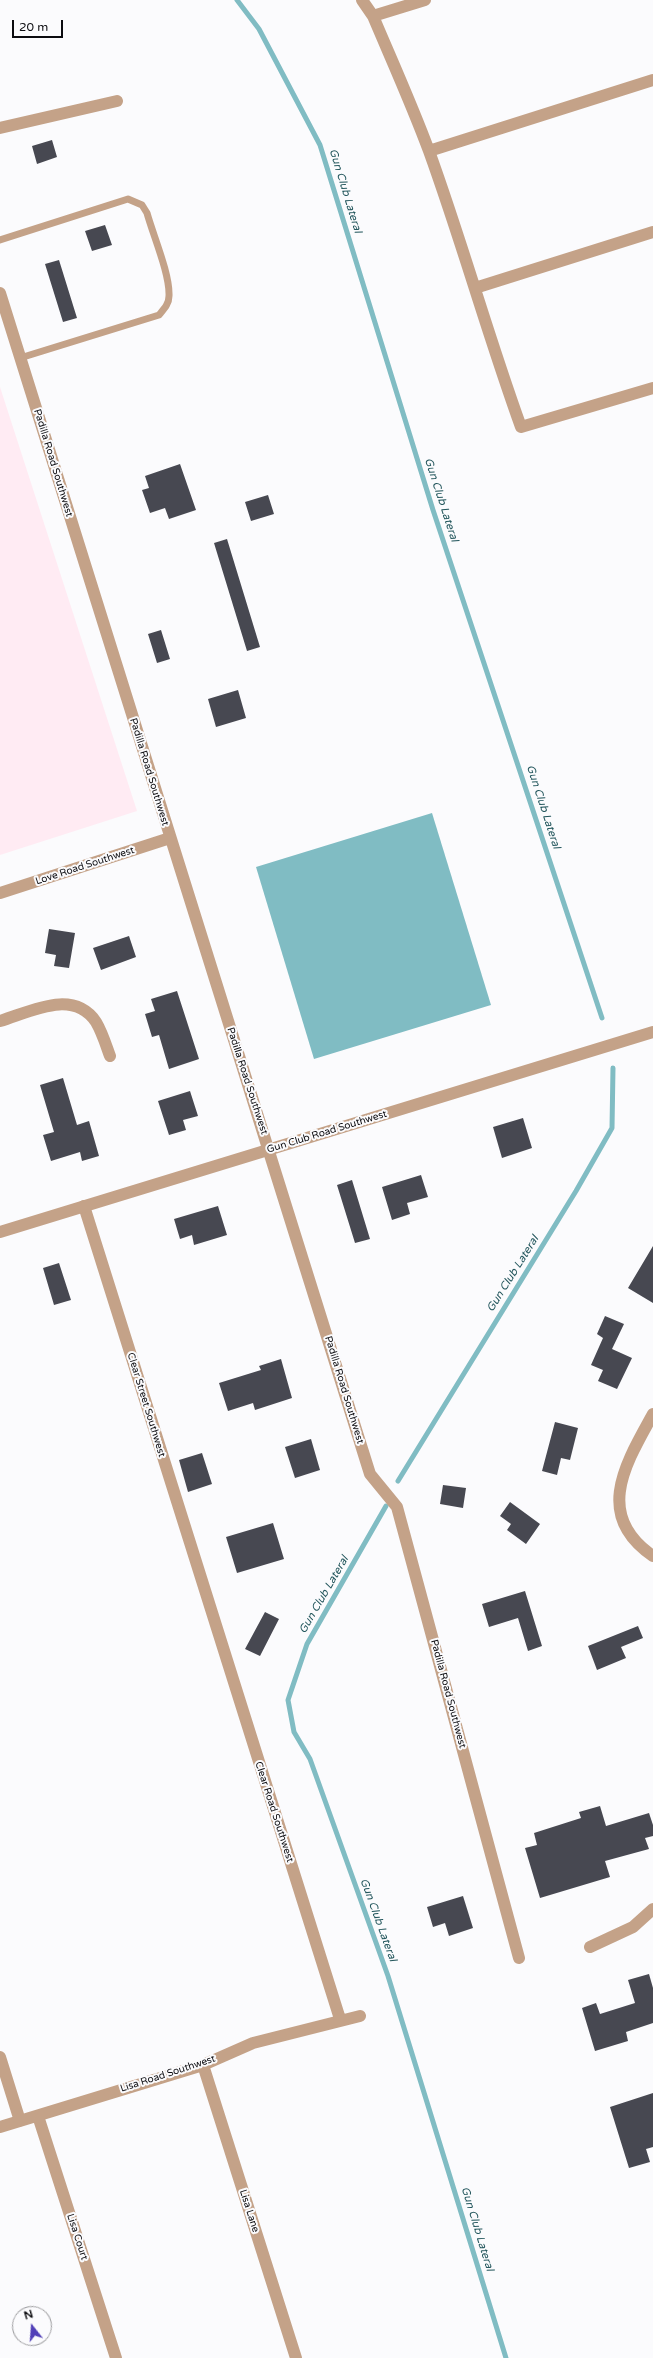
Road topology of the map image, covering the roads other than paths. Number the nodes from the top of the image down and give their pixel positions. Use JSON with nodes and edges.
{"nodes":[{"id":1,"x":362,"y":0,"type":"edge"},
{"id":2,"x":425,"y":0,"type":"edge"},
{"id":3,"x":373,"y":16,"type":"junction"},
{"id":4,"x":653,"y":80,"type":"edge"},
{"id":5,"x":117,"y":101,"type":"dead end"},
{"id":6,"x":0,"y":128,"type":"edge"},
{"id":7,"x":429,"y":151,"type":"junction"},
{"id":8,"x":653,"y":232,"type":"edge"},
{"id":9,"x":0,"y":240,"type":"edge"},
{"id":10,"x":475,"y":288,"type":"junction"},
{"id":11,"x":0,"y":293,"type":"edge"},
{"id":12,"x":20,"y":358,"type":"junction"},
{"id":13,"x":653,"y":388,"type":"edge"},
{"id":14,"x":170,"y":838,"type":"junction"},
{"id":15,"x":0,"y":893,"type":"edge"},
{"id":16,"x":0,"y":1022,"type":"edge"},
{"id":17,"x":653,"y":1032,"type":"edge"},
{"id":18,"x":110,"y":1056,"type":"dead end"},
{"id":19,"x":269,"y":1149,"type":"junction"},
{"id":20,"x":84,"y":1206,"type":"junction"},
{"id":21,"x":0,"y":1232,"type":"edge"},
{"id":22,"x":653,"y":1414,"type":"edge"},
{"id":23,"x":653,"y":1556,"type":"edge"},
{"id":24,"x":208,"y":1605,"type":"joint"},
{"id":25,"x":653,"y":1909,"type":"edge"},
{"id":26,"x":590,"y":1947,"type":"dead end"},
{"id":27,"x":519,"y":1958,"type":"dead end"},
{"id":28,"x":360,"y":2016,"type":"dead end"},
{"id":29,"x":340,"y":2019,"type":"junction"},
{"id":30,"x":0,"y":2057,"type":"edge"},
{"id":31,"x":203,"y":2065,"type":"junction"},
{"id":32,"x":38,"y":2116,"type":"junction"},
{"id":33,"x":20,"y":2121,"type":"junction"},
{"id":34,"x":0,"y":2127,"type":"edge"},
{"id":35,"x":116,"y":2358,"type":"edge"},
{"id":36,"x":296,"y":2358,"type":"edge"}],
"edges":[{"from":1,"to":3,"type":"street"},
{"from":2,"to":3,"type":"street"},
{"from":3,"to":7,"type":"street"},
{"from":4,"to":7,"type":"street"},
{"from":5,"to":6,"type":"street"},
{"from":7,"to":10,"type":"street"},
{"from":8,"to":10,"type":"street"},
{"from":9,"to":12,"type":"lane"},
{"from":10,"to":13,"type":"street"},
{"from":11,"to":12,"type":"street","name":"Padilla Road Southwest"},
{"from":12,"to":14,"type":"street","name":"Padilla Road Southwest"},
{"from":14,"to":15,"type":"street","name":"Love Road Southwest"},
{"from":14,"to":19,"type":"street","name":"Padilla Road Southwest"},
{"from":16,"to":18,"type":"street"},
{"from":17,"to":19,"type":"street","name":"Gun Club Road Southwest"},
{"from":19,"to":20,"type":"street","name":"Gun Club Road Southwest"},
{"from":19,"to":27,"type":"street","name":"Padilla Road Southwest"},
{"from":20,"to":21,"type":"street","name":"Gun Club Road Southwest"},
{"from":20,"to":24,"type":"street","name":"Clear Street Southwest"},
{"from":22,"to":23,"type":"street"},
{"from":24,"to":29,"type":"street","name":"Clear Road Southwest"},
{"from":25,"to":26,"type":"street"},
{"from":28,"to":29,"type":"street","name":"Lisa Road Southwest"},
{"from":29,"to":31,"type":"street","name":"Lisa Road Southwest"},
{"from":30,"to":33,"type":"street"},
{"from":31,"to":32,"type":"street","name":"Lisa Road Southwest"},
{"from":31,"to":36,"type":"street","name":"Lisa Lane"},
{"from":32,"to":33,"type":"street","name":"Lisa Road Southwest"},
{"from":32,"to":35,"type":"street","name":"Lisa Court"},
{"from":33,"to":34,"type":"street","name":"Lisa Road Southwest"}]}
